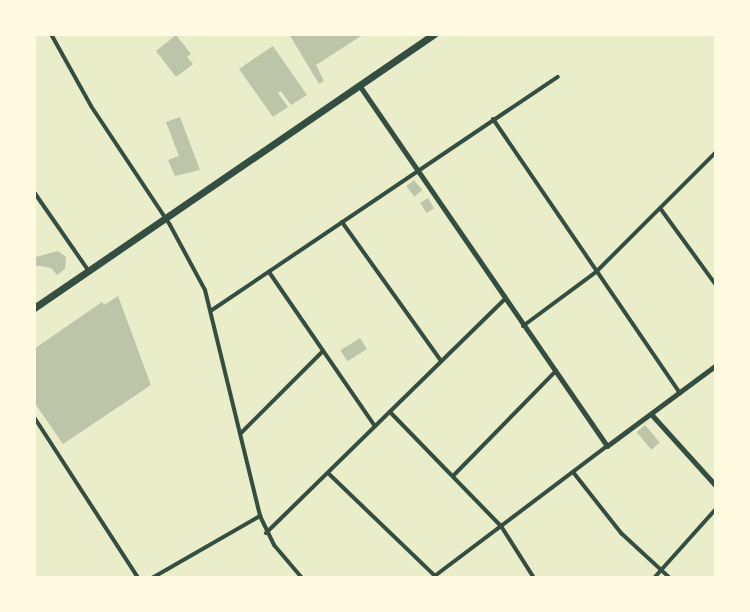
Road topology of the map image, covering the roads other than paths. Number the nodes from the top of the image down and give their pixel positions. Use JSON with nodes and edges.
{"nodes":[{"id":1,"x":51,"y":34,"type":"edge"},
{"id":2,"x":434,"y":34,"type":"edge"},
{"id":3,"x":558,"y":77,"type":"dead end"},
{"id":4,"x":359,"y":85,"type":"junction"},
{"id":5,"x":493,"y":119,"type":"junction"},
{"id":6,"x":715,"y":153,"type":"edge"},
{"id":7,"x":418,"y":170,"type":"junction"},
{"id":8,"x":35,"y":194,"type":"edge"},
{"id":9,"x":660,"y":208,"type":"junction"},
{"id":10,"x":163,"y":219,"type":"junction"},
{"id":11,"x":342,"y":222,"type":"junction"},
{"id":12,"x":88,"y":270,"type":"junction"},
{"id":13,"x":269,"y":272,"type":"junction"},
{"id":14,"x":596,"y":272,"type":"junction"},
{"id":15,"x":716,"y":285,"type":"edge"},
{"id":16,"x":504,"y":300,"type":"junction"},
{"id":17,"x":34,"y":308,"type":"edge"},
{"id":18,"x":212,"y":310,"type":"junction"},
{"id":19,"x":523,"y":326,"type":"junction"},
{"id":20,"x":323,"y":351,"type":"junction"},
{"id":21,"x":441,"y":361,"type":"junction"},
{"id":22,"x":716,"y":364,"type":"edge"},
{"id":23,"x":556,"y":371,"type":"junction"},
{"id":24,"x":680,"y":393,"type":"junction"},
{"id":25,"x":390,"y":412,"type":"junction"},
{"id":26,"x":651,"y":414,"type":"junction"},
{"id":27,"x":34,"y":417,"type":"edge"},
{"id":28,"x":375,"y":426,"type":"junction"},
{"id":29,"x":240,"y":434,"type":"junction"},
{"id":30,"x":607,"y":446,"type":"junction"},
{"id":31,"x":573,"y":472,"type":"junction"},
{"id":32,"x":328,"y":473,"type":"junction"},
{"id":33,"x":454,"y":475,"type":"junction"},
{"id":34,"x":716,"y":486,"type":"edge"},
{"id":35,"x":716,"y":509,"type":"edge"},
{"id":36,"x":260,"y":516,"type":"junction"},
{"id":37,"x":501,"y":526,"type":"junction"},
{"id":38,"x":266,"y":533,"type":"junction"},
{"id":39,"x":661,"y":569,"type":"junction"},
{"id":40,"x":433,"y":577,"type":"edge"},
{"id":41,"x":533,"y":577,"type":"edge"},
{"id":42,"x":138,"y":578,"type":"edge"},
{"id":43,"x":152,"y":578,"type":"edge"},
{"id":44,"x":303,"y":578,"type":"edge"},
{"id":45,"x":654,"y":578,"type":"edge"},
{"id":46,"x":670,"y":578,"type":"edge"}],
"edges":[{"from":1,"to":10,"type":"street"},
{"from":2,"to":4,"type":"main road"},
{"from":3,"to":5,"type":"street"},
{"from":4,"to":7,"type":"street"},
{"from":4,"to":10,"type":"main road"},
{"from":5,"to":7,"type":"street"},
{"from":5,"to":14,"type":"street"},
{"from":6,"to":9,"type":"street"},
{"from":7,"to":11,"type":"street"},
{"from":7,"to":16,"type":"street"},
{"from":8,"to":12,"type":"street"},
{"from":9,"to":14,"type":"street"},
{"from":9,"to":15,"type":"street"},
{"from":10,"to":12,"type":"main road"},
{"from":10,"to":18,"type":"street"},
{"from":11,"to":13,"type":"street"},
{"from":11,"to":21,"type":"street"},
{"from":12,"to":17,"type":"main road"},
{"from":13,"to":18,"type":"street"},
{"from":13,"to":20,"type":"street"},
{"from":14,"to":19,"type":"street"},
{"from":14,"to":24,"type":"street"},
{"from":16,"to":19,"type":"street"},
{"from":16,"to":21,"type":"street"},
{"from":18,"to":29,"type":"street"},
{"from":19,"to":23,"type":"street"},
{"from":20,"to":28,"type":"street"},
{"from":20,"to":29,"type":"street"},
{"from":21,"to":25,"type":"street"},
{"from":22,"to":24,"type":"street"},
{"from":23,"to":30,"type":"street"},
{"from":23,"to":33,"type":"street"},
{"from":24,"to":26,"type":"street"},
{"from":25,"to":28,"type":"street"},
{"from":25,"to":33,"type":"street"},
{"from":26,"to":30,"type":"street"},
{"from":26,"to":34,"type":"street"},
{"from":27,"to":42,"type":"street"},
{"from":28,"to":32,"type":"street"},
{"from":29,"to":36,"type":"street"},
{"from":30,"to":31,"type":"street"},
{"from":31,"to":37,"type":"street"},
{"from":31,"to":39,"type":"street"},
{"from":32,"to":38,"type":"street"},
{"from":32,"to":40,"type":"street"},
{"from":33,"to":37,"type":"street"},
{"from":35,"to":39,"type":"street"},
{"from":36,"to":38,"type":"street"},
{"from":36,"to":43,"type":"street"},
{"from":37,"to":40,"type":"street"},
{"from":37,"to":41,"type":"street"},
{"from":38,"to":44,"type":"street"},
{"from":39,"to":45,"type":"street"},
{"from":39,"to":46,"type":"street"}]}
